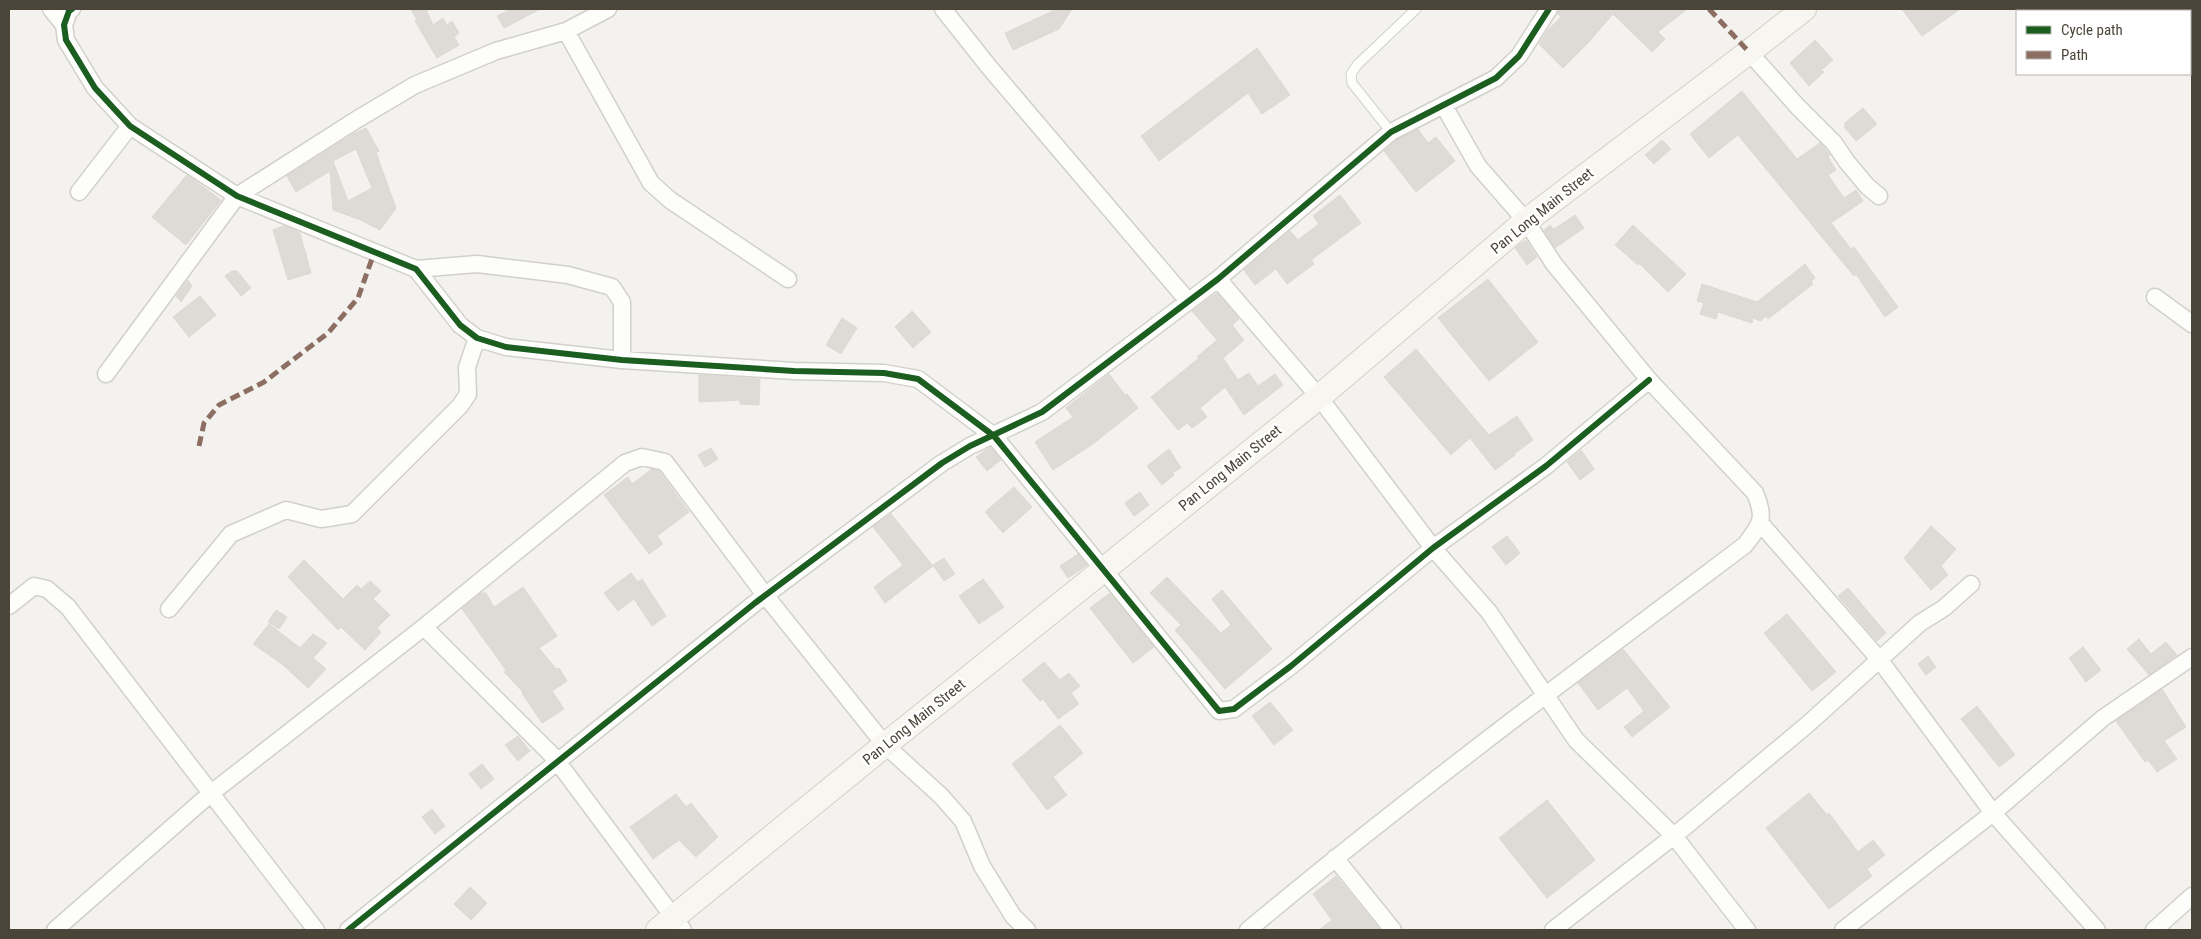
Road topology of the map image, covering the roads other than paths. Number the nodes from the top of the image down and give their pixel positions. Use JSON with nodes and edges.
{"nodes":[{"id":1,"x":51,"y":9,"type":"edge"},
{"id":2,"x":72,"y":9,"type":"edge"},
{"id":3,"x":608,"y":9,"type":"edge"},
{"id":4,"x":943,"y":9,"type":"edge"},
{"id":5,"x":1416,"y":9,"type":"edge"},
{"id":6,"x":1548,"y":9,"type":"edge"},
{"id":7,"x":1804,"y":9,"type":"edge"},
{"id":8,"x":64,"y":25,"type":"junction"},
{"id":9,"x":566,"y":31,"type":"junction"},
{"id":10,"x":1749,"y":52,"type":"junction"},
{"id":11,"x":1444,"y":106,"type":"junction"},
{"id":12,"x":130,"y":126,"type":"junction"},
{"id":13,"x":1391,"y":132,"type":"junction"},
{"id":14,"x":79,"y":192,"type":"dead end"},
{"id":15,"x":238,"y":196,"type":"junction"},
{"id":16,"x":1879,"y":196,"type":"dead end"},
{"id":17,"x":1526,"y":221,"type":"junction"},
{"id":18,"x":416,"y":269,"type":"junction"},
{"id":19,"x":788,"y":279,"type":"dead end"},
{"id":20,"x":1218,"y":279,"type":"junction"},
{"id":21,"x":2155,"y":297,"type":"dead end"},
{"id":22,"x":1188,"y":302,"type":"junction"},
{"id":23,"x":2192,"y":324,"type":"edge"},
{"id":24,"x":477,"y":338,"type":"junction"},
{"id":25,"x":622,"y":360,"type":"junction"},
{"id":26,"x":106,"y":374,"type":"dead end"},
{"id":27,"x":1649,"y":380,"type":"junction"},
{"id":28,"x":1319,"y":397,"type":"junction"},
{"id":29,"x":994,"y":436,"type":"junction"},
{"id":30,"x":1761,"y":524,"type":"junction"},
{"id":31,"x":1433,"y":548,"type":"junction"},
{"id":32,"x":1103,"y":569,"type":"junction"},
{"id":33,"x":1971,"y":584,"type":"dead end"},
{"id":34,"x":765,"y":595,"type":"junction"},
{"id":35,"x":9,"y":606,"type":"edge"},
{"id":36,"x":169,"y":609,"type":"dead end"},
{"id":37,"x":424,"y":627,"type":"junction"},
{"id":38,"x":2192,"y":657,"type":"edge"},
{"id":39,"x":1879,"y":659,"type":"junction"},
{"id":40,"x":1546,"y":695,"type":"junction"},
{"id":41,"x":885,"y":745,"type":"junction"},
{"id":42,"x":556,"y":762,"type":"junction"},
{"id":43,"x":210,"y":794,"type":"junction"},
{"id":44,"x":1993,"y":814,"type":"junction"},
{"id":45,"x":1674,"y":836,"type":"junction"},
{"id":46,"x":1334,"y":858,"type":"junction"},
{"id":47,"x":2192,"y":896,"type":"edge"},
{"id":48,"x":671,"y":926,"type":"edge"},
{"id":49,"x":55,"y":930,"type":"edge"},
{"id":50,"x":316,"y":930,"type":"edge"},
{"id":51,"x":348,"y":930,"type":"edge"},
{"id":52,"x":1027,"y":930,"type":"edge"},
{"id":53,"x":1248,"y":930,"type":"edge"},
{"id":54,"x":1393,"y":930,"type":"edge"},
{"id":55,"x":1553,"y":930,"type":"edge"},
{"id":56,"x":1747,"y":930,"type":"edge"},
{"id":57,"x":1843,"y":930,"type":"edge"},
{"id":58,"x":2096,"y":930,"type":"edge"},
{"id":59,"x":2154,"y":930,"type":"edge"}],
"edges":[{"from":1,"to":8,"type":"street"},
{"from":2,"to":8,"type":"street"},
{"from":3,"to":9,"type":"street"},
{"from":4,"to":22,"type":"street"},
{"from":5,"to":13,"type":"lane"},
{"from":6,"to":11,"type":"street"},
{"from":7,"to":10,"type":"street","name":"Pan Long Main Street"},
{"from":8,"to":12,"type":"street"},
{"from":9,"to":15,"type":"street"},
{"from":9,"to":19,"type":"street"},
{"from":10,"to":16,"type":"street"},
{"from":10,"to":17,"type":"street","name":"Pan Long Main Street"},
{"from":11,"to":13,"type":"street"},
{"from":11,"to":17,"type":"street"},
{"from":12,"to":14,"type":"street"},
{"from":12,"to":15,"type":"street"},
{"from":13,"to":20,"type":"street"},
{"from":15,"to":18,"type":"street"},
{"from":15,"to":26,"type":"street"},
{"from":17,"to":27,"type":"street"},
{"from":17,"to":28,"type":"street","name":"Pan Long Main Street"},
{"from":18,"to":24,"type":"street"},
{"from":18,"to":25,"type":"street"},
{"from":20,"to":22,"type":"street"},
{"from":20,"to":28,"type":"street"},
{"from":21,"to":23,"type":"street"},
{"from":22,"to":29,"type":"street"},
{"from":24,"to":25,"type":"street"},
{"from":24,"to":36,"type":"street"},
{"from":25,"to":29,"type":"street"},
{"from":27,"to":30,"type":"street"},
{"from":27,"to":31,"type":"street"},
{"from":28,"to":31,"type":"street"},
{"from":28,"to":32,"type":"street","name":"Pan Long Main Street"},
{"from":29,"to":32,"type":"street"},
{"from":29,"to":34,"type":"street"},
{"from":30,"to":39,"type":"street"},
{"from":30,"to":40,"type":"street"},
{"from":31,"to":32,"type":"street"},
{"from":31,"to":40,"type":"street"},
{"from":32,"to":41,"type":"street","name":"Pan Long Main Street"},
{"from":33,"to":39,"type":"street"},
{"from":34,"to":37,"type":"street"},
{"from":34,"to":41,"type":"street"},
{"from":34,"to":42,"type":"street"},
{"from":35,"to":43,"type":"street"},
{"from":37,"to":42,"type":"street"},
{"from":37,"to":43,"type":"street"},
{"from":38,"to":44,"type":"street"},
{"from":39,"to":44,"type":"street"},
{"from":39,"to":45,"type":"street"},
{"from":40,"to":45,"type":"street"},
{"from":40,"to":46,"type":"street"},
{"from":41,"to":48,"type":"street","name":"Pan Long Main Street"},
{"from":41,"to":52,"type":"street"},
{"from":42,"to":48,"type":"street"},
{"from":42,"to":51,"type":"street"},
{"from":43,"to":49,"type":"street"},
{"from":43,"to":50,"type":"street"},
{"from":44,"to":57,"type":"street"},
{"from":44,"to":58,"type":"street"},
{"from":45,"to":55,"type":"street"},
{"from":45,"to":56,"type":"street"},
{"from":46,"to":53,"type":"street"},
{"from":46,"to":54,"type":"street"},
{"from":47,"to":59,"type":"street"}]}
